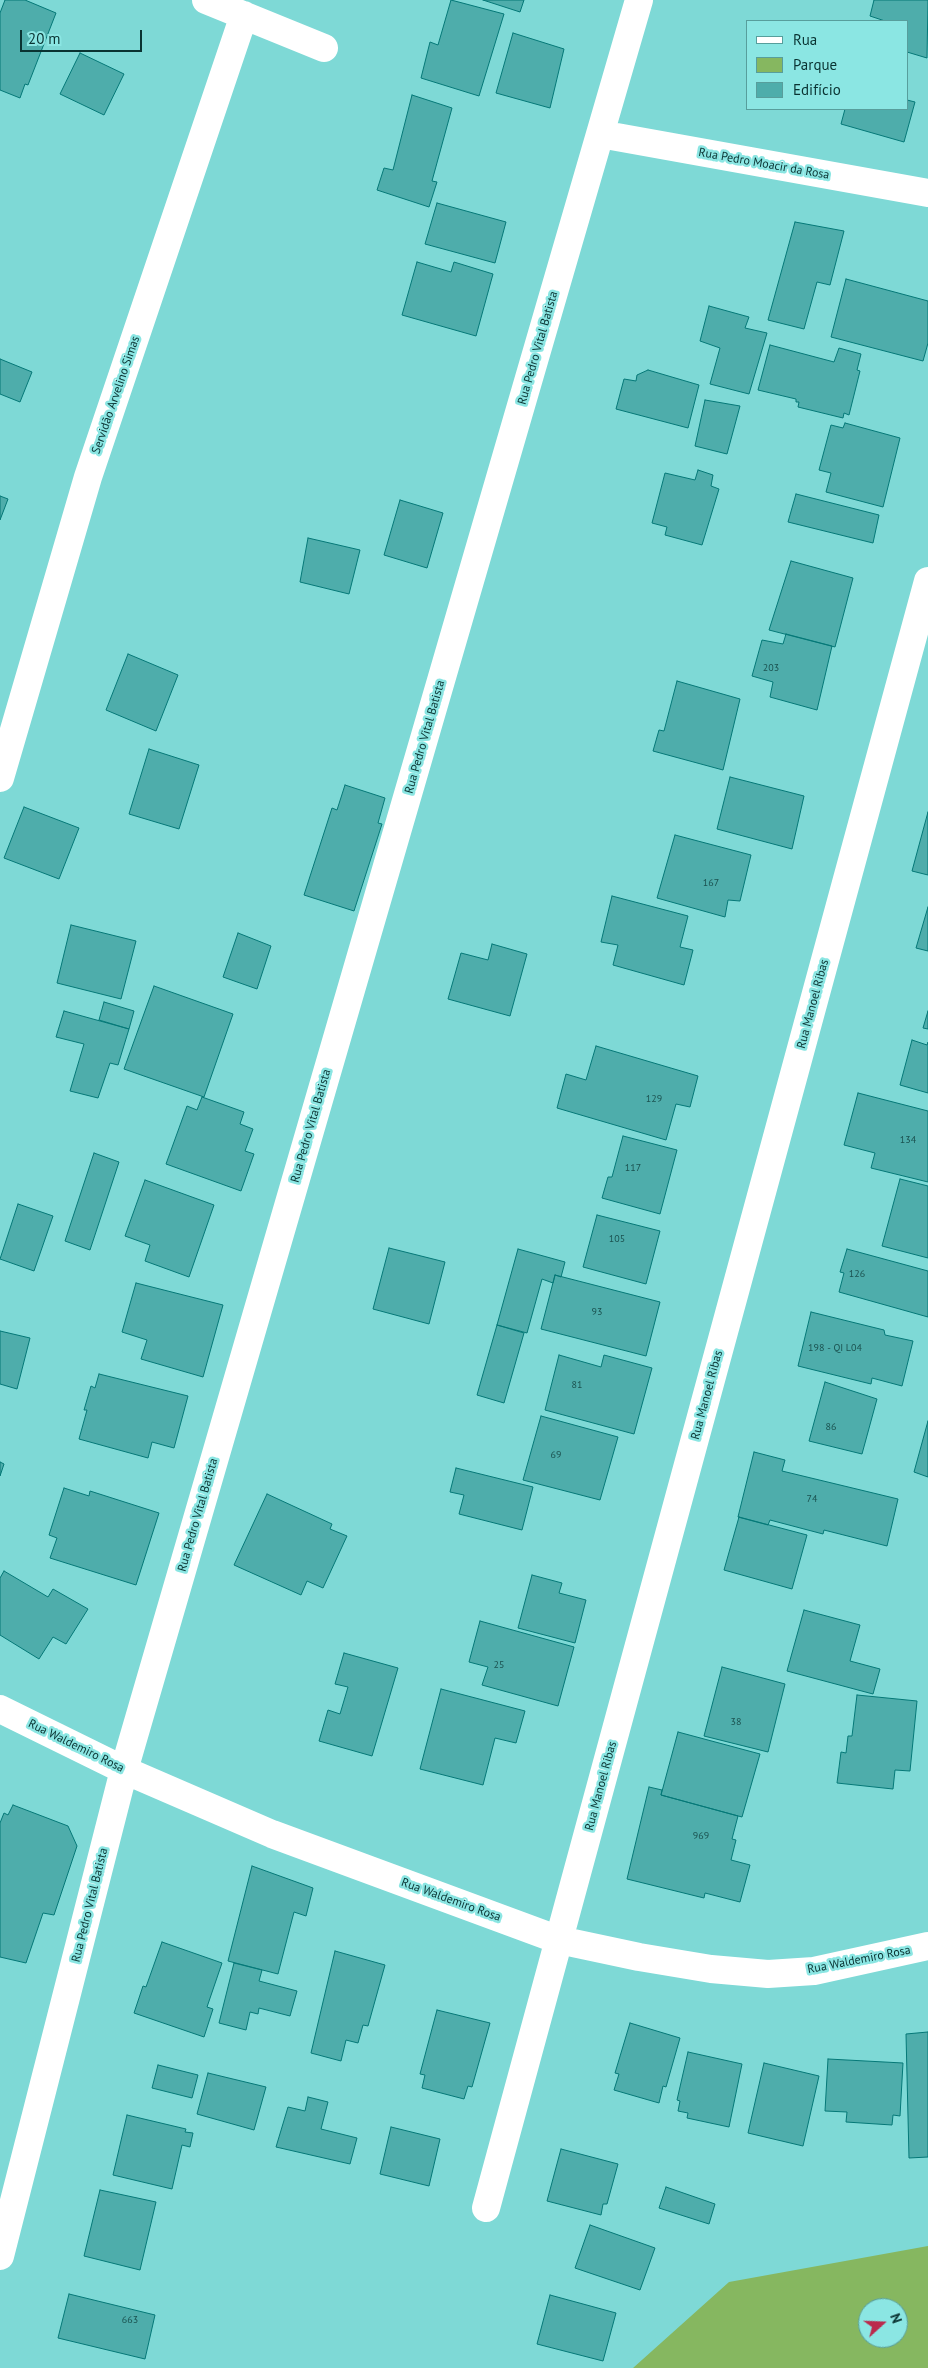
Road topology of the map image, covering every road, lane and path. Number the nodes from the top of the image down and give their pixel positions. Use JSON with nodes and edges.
{"nodes":[{"id":1,"x":206,"y":0,"type":"edge"},
{"id":2,"x":639,"y":0,"type":"edge"},
{"id":3,"x":244,"y":16,"type":"junction"},
{"id":4,"x":324,"y":48,"type":"dead end"},
{"id":5,"x":600,"y":134,"type":"junction"},
{"id":6,"x":928,"y":193,"type":"edge"},
{"id":7,"x":928,"y":581,"type":"edge"},
{"id":8,"x":0,"y":778,"type":"edge"},
{"id":9,"x":0,"y":1709,"type":"edge"},
{"id":10,"x":124,"y":1770,"type":"junction"},
{"id":11,"x":559,"y":1940,"type":"junction"},
{"id":12,"x":928,"y":1946,"type":"edge"},
{"id":13,"x":486,"y":2208,"type":"dead end"},
{"id":14,"x":0,"y":2256,"type":"edge"}],
"edges":[{"from":1,"to":3,"type":"street"},
{"from":2,"to":5,"type":"street","name":"Rua Pedro Vital Batista"},
{"from":3,"to":4,"type":"street"},
{"from":3,"to":8,"type":"street","name":"Servidão Arvelino Simas"},
{"from":5,"to":6,"type":"street","name":"Rua Pedro Moacir da Rosa"},
{"from":5,"to":10,"type":"street","name":"Rua Pedro Vital Batista"},
{"from":7,"to":11,"type":"street","name":"Rua Manoel Ribas"},
{"from":9,"to":10,"type":"street","name":"Rua Waldemiro Rosa"},
{"from":10,"to":11,"type":"street","name":"Rua Waldemiro Rosa"},
{"from":10,"to":14,"type":"street","name":"Rua Pedro Vital Batista"},
{"from":11,"to":12,"type":"street","name":"Rua Waldemiro Rosa"},
{"from":11,"to":13,"type":"street","name":"Rua Manoel Ribas"}]}
